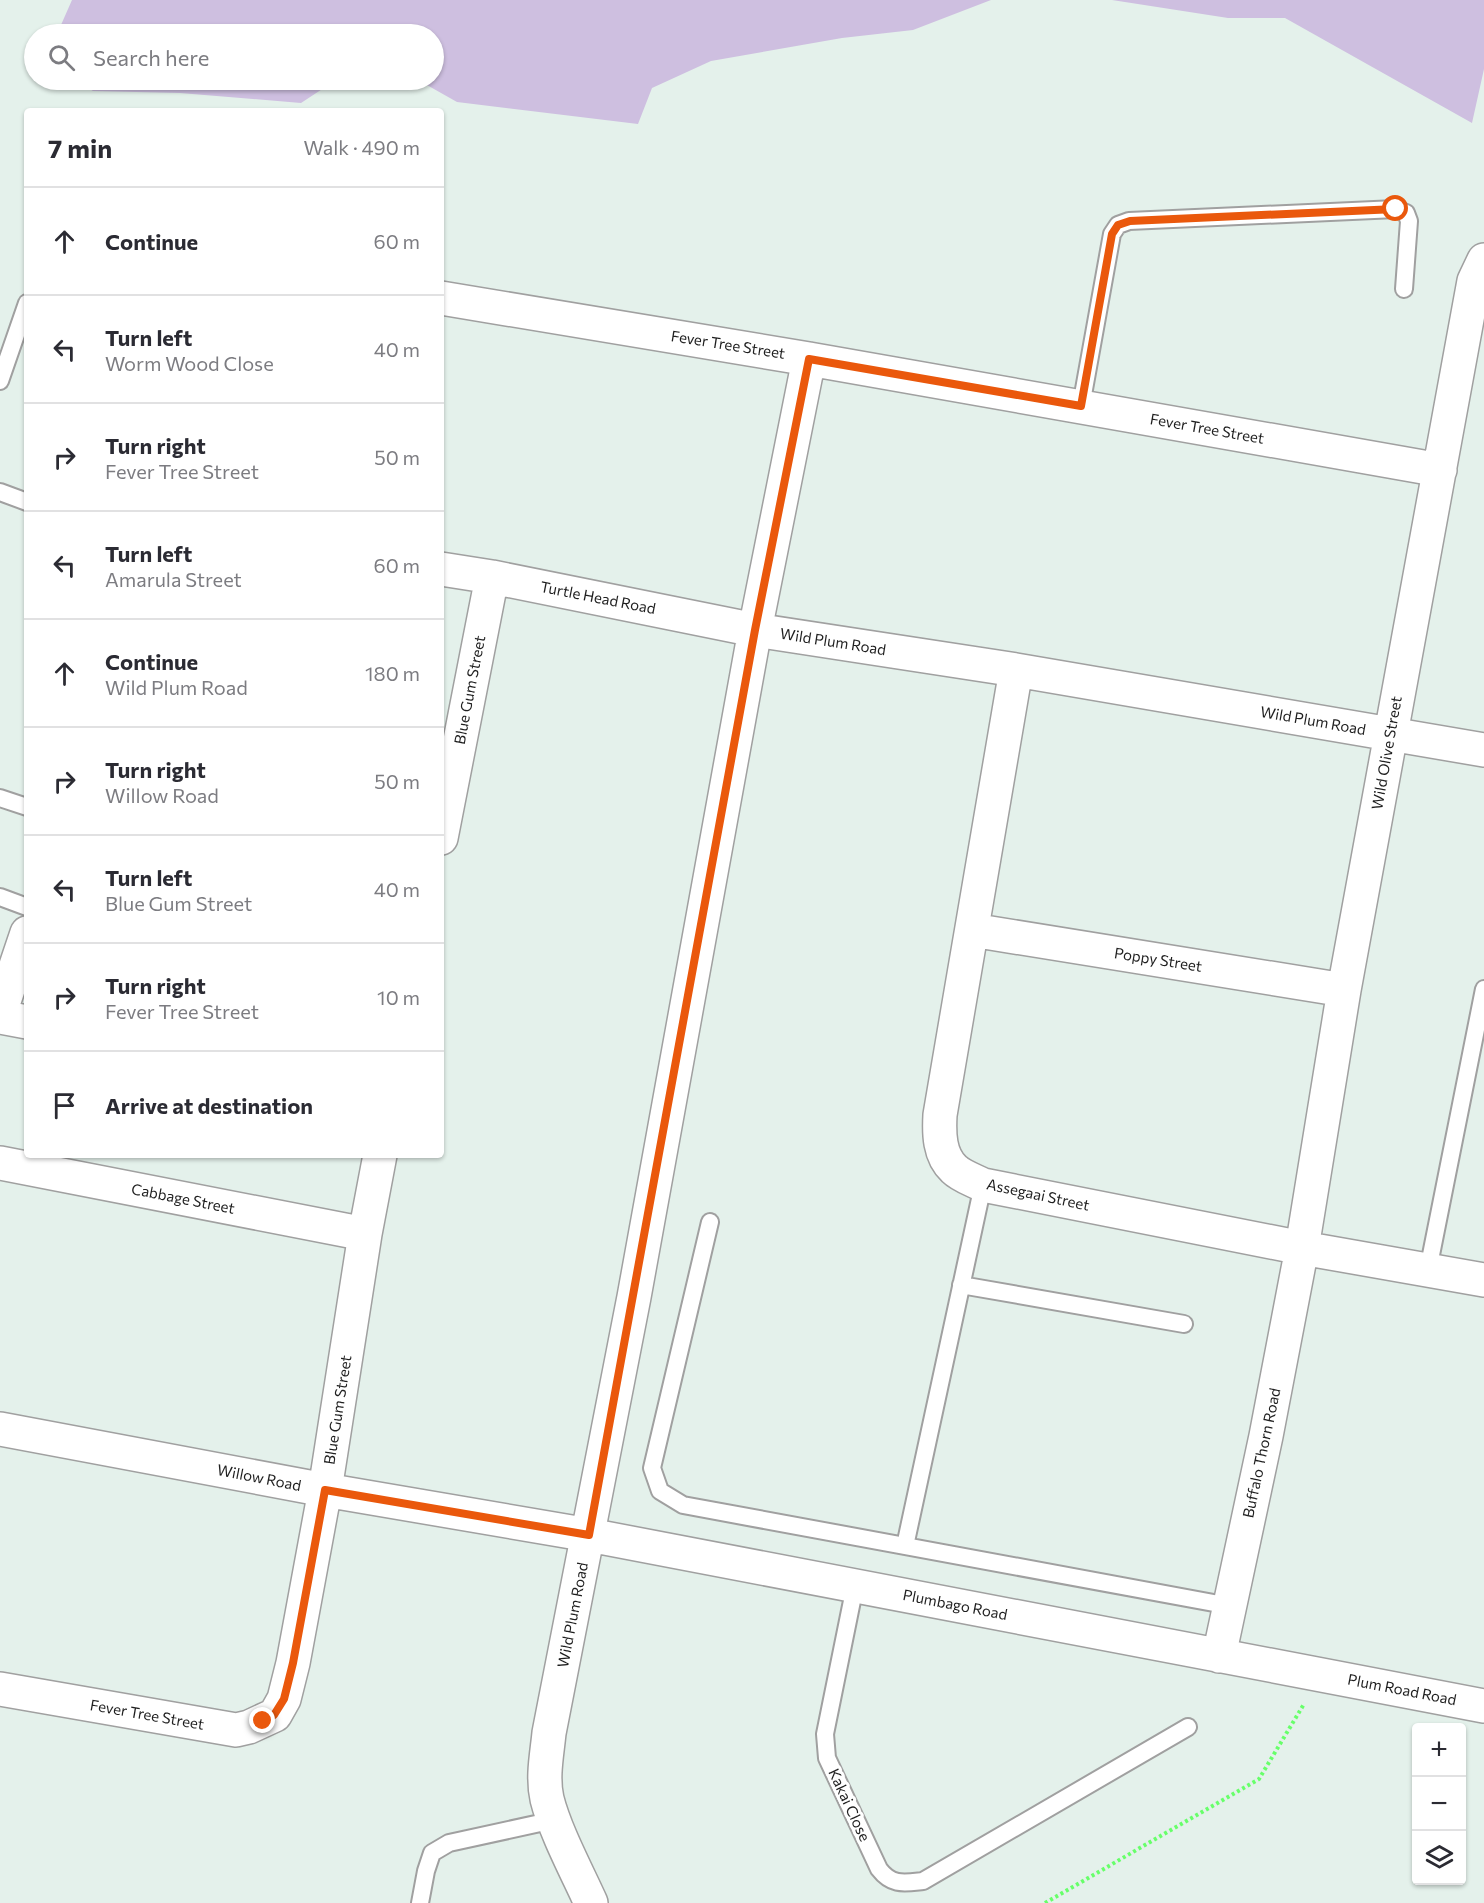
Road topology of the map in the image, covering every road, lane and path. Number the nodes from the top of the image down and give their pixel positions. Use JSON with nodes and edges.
{"nodes":[{"id":1,"x":1484,"y":260,"type":"edge"},
{"id":2,"x":1404,"y":290,"type":"dead end"},
{"id":3,"x":444,"y":298,"type":"edge"},
{"id":4,"x":24,"y":312,"type":"edge"},
{"id":5,"x":809,"y":359,"type":"junction"},
{"id":6,"x":0,"y":381,"type":"edge"},
{"id":7,"x":1081,"y":406,"type":"junction"},
{"id":8,"x":1440,"y":470,"type":"junction"},
{"id":9,"x":0,"y":492,"type":"edge"},
{"id":10,"x":24,"y":501,"type":"edge"},
{"id":11,"x":444,"y":569,"type":"edge"},
{"id":12,"x":492,"y":577,"type":"junction"},
{"id":13,"x":755,"y":630,"type":"junction"},
{"id":14,"x":1016,"y":670,"type":"junction"},
{"id":15,"x":1390,"y":734,"type":"junction"},
{"id":16,"x":1484,"y":750,"type":"edge"},
{"id":17,"x":0,"y":798,"type":"edge"},
{"id":18,"x":24,"y":806,"type":"edge"},
{"id":19,"x":444,"y":823,"type":"edge"},
{"id":20,"x":0,"y":897,"type":"edge"},
{"id":21,"x":24,"y":906,"type":"edge"},
{"id":22,"x":972,"y":930,"type":"junction"},
{"id":23,"x":24,"y":942,"type":"edge"},
{"id":24,"x":1484,"y":988,"type":"edge"},
{"id":25,"x":1344,"y":990,"type":"junction"},
{"id":26,"x":0,"y":1015,"type":"edge"},
{"id":27,"x":24,"y":1021,"type":"edge"},
{"id":28,"x":379,"y":1158,"type":"edge"},
{"id":29,"x":0,"y":1163,"type":"edge"},
{"id":30,"x":983,"y":1185,"type":"junction"},
{"id":31,"x":710,"y":1222,"type":"dead end"},
{"id":32,"x":365,"y":1234,"type":"junction"},
{"id":33,"x":1302,"y":1248,"type":"junction"},
{"id":34,"x":1428,"y":1270,"type":"junction"},
{"id":35,"x":1484,"y":1280,"type":"edge"},
{"id":36,"x":961,"y":1285,"type":"junction"},
{"id":37,"x":1184,"y":1324,"type":"dead end"},
{"id":38,"x":0,"y":1429,"type":"edge"},
{"id":39,"x":325,"y":1490,"type":"junction"},
{"id":40,"x":589,"y":1535,"type":"junction"},
{"id":41,"x":905,"y":1545,"type":"junction"},
{"id":42,"x":855,"y":1586,"type":"junction"},
{"id":43,"x":1230,"y":1606,"type":"junction"},
{"id":44,"x":1219,"y":1656,"type":"junction"},
{"id":45,"x":1321,"y":1675,"type":"junction"},
{"id":46,"x":0,"y":1689,"type":"edge"},
{"id":47,"x":284,"y":1699,"type":"joint"},
{"id":48,"x":1484,"y":1706,"type":"edge"},
{"id":49,"x":1188,"y":1727,"type":"dead end"},
{"id":50,"x":554,"y":1820,"type":"junction"},
{"id":51,"x":420,"y":1903,"type":"edge"},
{"id":52,"x":591,"y":1903,"type":"edge"},
{"id":53,"x":1046,"y":1903,"type":"edge"}],
"edges":[{"from":1,"to":8,"type":"street","name":"Wild Olive Street"},
{"from":2,"to":7,"type":"lane"},
{"from":3,"to":5,"type":"street","name":"Fever Tree Street"},
{"from":4,"to":6,"type":"lane"},
{"from":5,"to":7,"type":"street","name":"Fever Tree Street"},
{"from":5,"to":13,"type":"street"},
{"from":7,"to":8,"type":"street","name":"Fever Tree Street"},
{"from":8,"to":15,"type":"street","name":"Wild Olive Street"},
{"from":9,"to":10,"type":"lane"},
{"from":11,"to":12,"type":"street","name":"Turtle Head Road"},
{"from":12,"to":13,"type":"street","name":"Turtle Head Road"},
{"from":12,"to":19,"type":"street","name":"Blue Gum Street"},
{"from":13,"to":14,"type":"street","name":"Wild Plum Road"},
{"from":13,"to":40,"type":"street","name":"Wild Plum Road"},
{"from":14,"to":15,"type":"street","name":"Wild Plum Road"},
{"from":14,"to":22,"type":"street","name":"Assegaai Street"},
{"from":15,"to":16,"type":"street","name":"Wild Plum Road"},
{"from":15,"to":25,"type":"street","name":"Wild Olive Street"},
{"from":17,"to":18,"type":"lane"},
{"from":20,"to":21,"type":"lane"},
{"from":22,"to":25,"type":"street","name":"Poppy Street"},
{"from":22,"to":30,"type":"street","name":"Assegaai Street"},
{"from":23,"to":26,"type":"street"},
{"from":24,"to":34,"type":"lane"},
{"from":25,"to":33,"type":"street","name":"Wild Olive Street"},
{"from":26,"to":27,"type":"street"},
{"from":28,"to":32,"type":"street","name":"Blue Gum Street"},
{"from":29,"to":32,"type":"street","name":"Cabbage Street"},
{"from":30,"to":33,"type":"street","name":"Assegaai Street"},
{"from":30,"to":36,"type":"lane"},
{"from":31,"to":41,"type":"lane"},
{"from":32,"to":39,"type":"street","name":"Blue Gum Street"},
{"from":33,"to":34,"type":"street","name":"Assegaai Street"},
{"from":33,"to":43,"type":"street","name":"Buffalo Thorn Road"},
{"from":34,"to":35,"type":"street","name":"Assegaai Street"},
{"from":36,"to":37,"type":"lane"},
{"from":36,"to":41,"type":"lane"},
{"from":38,"to":39,"type":"street","name":"Willow Road"},
{"from":39,"to":40,"type":"street","name":"Willow Road"},
{"from":39,"to":47,"type":"street","name":"Blue Gum Street"},
{"from":40,"to":42,"type":"street","name":"Plumbago Road"},
{"from":40,"to":50,"type":"street","name":"Wild Plum Road"},
{"from":41,"to":43,"type":"lane"},
{"from":42,"to":44,"type":"street","name":"Plumbago Road"},
{"from":42,"to":49,"type":"lane","name":"Kakai Close"},
{"from":43,"to":44,"type":"street","name":"Buffalo Thorn Road"},
{"from":44,"to":45,"type":"street","name":"Plumbago Road"},
{"from":45,"to":48,"type":"street","name":"Plum Road Road"},
{"from":45,"to":53,"type":"path"},
{"from":46,"to":47,"type":"street","name":"Fever Tree Street"},
{"from":50,"to":51,"type":"lane"},
{"from":50,"to":52,"type":"street","name":"Wild Plum Road"}]}
